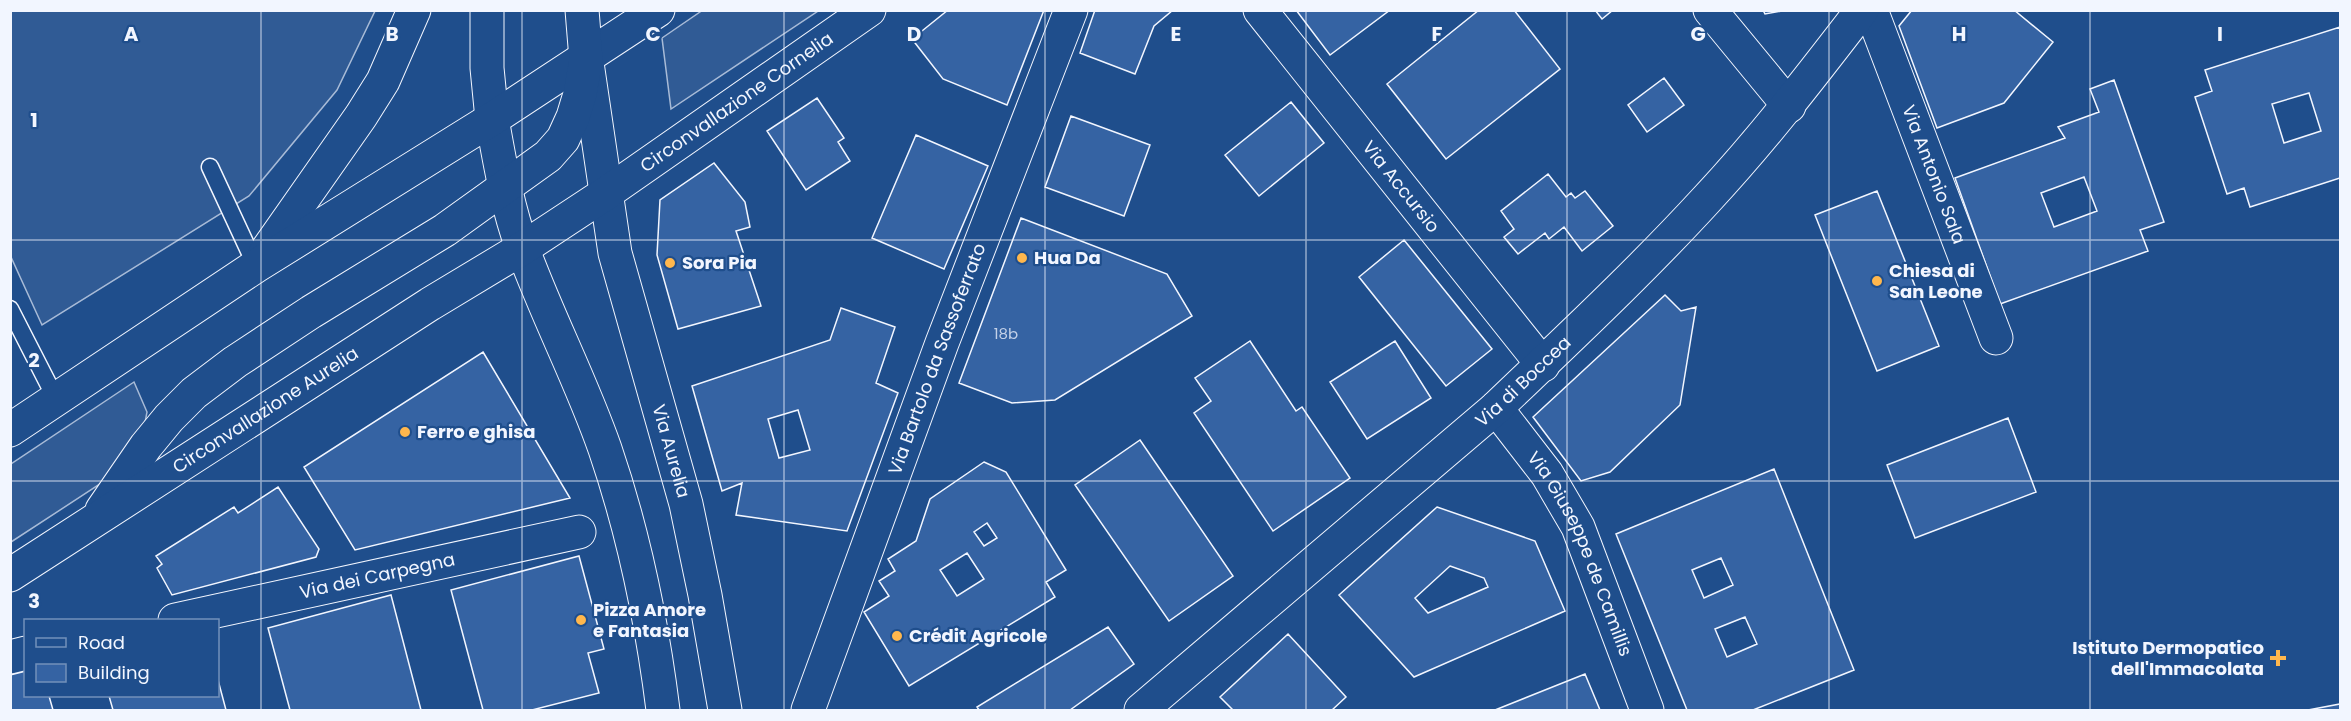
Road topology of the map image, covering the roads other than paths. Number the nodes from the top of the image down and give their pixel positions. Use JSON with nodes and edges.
{"nodes":[{"id":1,"x":414,"y":10,"type":"edge"},
{"id":2,"x":488,"y":10,"type":"edge"},
{"id":3,"x":582,"y":10,"type":"edge"},
{"id":4,"x":658,"y":10,"type":"edge"},
{"id":5,"x":869,"y":10,"type":"edge"},
{"id":6,"x":1071,"y":10,"type":"edge"},
{"id":7,"x":1260,"y":10,"type":"edge"},
{"id":8,"x":1710,"y":10,"type":"edge"},
{"id":9,"x":1862,"y":10,"type":"edge"},
{"id":10,"x":1870,"y":10,"type":"edge"},
{"id":11,"x":586,"y":59,"type":"junction"},
{"id":12,"x":1789,"y":106,"type":"junction"},
{"id":13,"x":492,"y":119,"type":"junction"},
{"id":14,"x":210,"y":167,"type":"dead end"},
{"id":15,"x":505,"y":189,"type":"junction"},
{"id":16,"x":604,"y":194,"type":"junction"},
{"id":17,"x":522,"y":248,"type":"junction"},
{"id":18,"x":256,"y":266,"type":"junction"},
{"id":19,"x":10,"y":309,"type":"edge"},
{"id":20,"x":1996,"y":338,"type":"dead end"},
{"id":21,"x":1543,"y":365,"type":"junction"},
{"id":22,"x":56,"y":399,"type":"junction"},
{"id":23,"x":1496,"y":408,"type":"junction"},
{"id":24,"x":13,"y":420,"type":"edge"},
{"id":25,"x":94,"y":521,"type":"junction"},
{"id":26,"x":579,"y":532,"type":"dead end"},
{"id":27,"x":10,"y":575,"type":"edge"},
{"id":28,"x":184,"y":619,"type":"edge"},
{"id":29,"x":663,"y":711,"type":"edge"},
{"id":30,"x":725,"y":711,"type":"edge"},
{"id":31,"x":808,"y":711,"type":"edge"},
{"id":32,"x":1141,"y":711,"type":"edge"},
{"id":33,"x":1647,"y":711,"type":"edge"}],
"edges":[{"from":1,"to":18,"type":"main road"},
{"from":2,"to":13,"type":"main road"},
{"from":3,"to":11,"type":"main road"},
{"from":4,"to":11,"type":"main road"},
{"from":5,"to":16,"type":"main road","name":"Circonvallazione Cornelia"},
{"from":6,"to":31,"type":"main road","name":"Via Bartolo da Sassoferrato"},
{"from":7,"to":21,"type":"main road","name":"Via Accursio"},
{"from":8,"to":12,"type":"main road"},
{"from":9,"to":12,"type":"main road","name":"Via di Boccea"},
{"from":10,"to":20,"type":"main road","name":"Via Antonio Sala"},
{"from":11,"to":13,"type":"main road"},
{"from":11,"to":15,"type":"main road"},
{"from":11,"to":16,"type":"main road","name":"Via Aurelia"},
{"from":12,"to":21,"type":"main road","name":"Via di Boccea"},
{"from":13,"to":15,"type":"main road"},
{"from":13,"to":18,"type":"main road"},
{"from":14,"to":18,"type":"lane"},
{"from":15,"to":17,"type":"main road"},
{"from":15,"to":25,"type":"main road"},
{"from":16,"to":17,"type":"main road","name":"Circonvallazione Cornelia"},
{"from":16,"to":30,"type":"main road","name":"Via Aurelia"},
{"from":17,"to":25,"type":"main road","name":"Circonvallazione Aurelia"},
{"from":17,"to":29,"type":"main road"},
{"from":18,"to":22,"type":"main road"},
{"from":19,"to":22,"type":"lane"},
{"from":21,"to":23,"type":"main road","name":"Via di Boccea"},
{"from":22,"to":24,"type":"main road"},
{"from":23,"to":32,"type":"main road","name":"Via di Boccea"},
{"from":23,"to":33,"type":"main road","name":"Via Giuseppe de Camillis"},
{"from":25,"to":27,"type":"main road","name":"Circonvallazione Aurelia"},
{"from":26,"to":28,"type":"main road","name":"Via dei Carpegna"}]}
